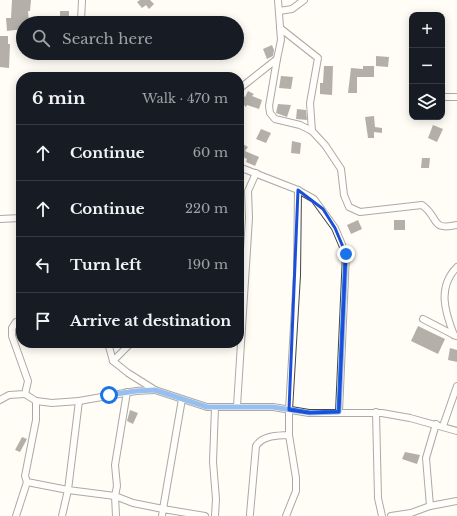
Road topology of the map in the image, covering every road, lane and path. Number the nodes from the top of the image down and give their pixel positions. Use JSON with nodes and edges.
{"nodes":[{"id":1,"x":82,"y":0,"type":"edge"},
{"id":2,"x":278,"y":0,"type":"edge"},
{"id":3,"x":304,"y":0,"type":"edge"},
{"id":4,"x":279,"y":11,"type":"junction"},
{"id":5,"x":81,"y":16,"type":"edge"},
{"id":6,"x":280,"y":28,"type":"junction"},
{"id":7,"x":277,"y":59,"type":"junction"},
{"id":8,"x":244,"y":85,"type":"edge"},
{"id":9,"x":445,"y":97,"type":"edge"},
{"id":10,"x":457,"y":97,"type":"edge"},
{"id":11,"x":312,"y":131,"type":"junction"},
{"id":12,"x":244,"y":168,"type":"edge"},
{"id":13,"x":256,"y":172,"type":"junction"},
{"id":14,"x":298,"y":190,"type":"junction"},
{"id":15,"x":16,"y":218,"type":"edge"},
{"id":16,"x":0,"y":220,"type":"edge"},
{"id":17,"x":457,"y":225,"type":"edge"},
{"id":18,"x":457,"y":267,"type":"edge"},
{"id":19,"x":244,"y":273,"type":"edge"},
{"id":20,"x":423,"y":319,"type":"dead end"},
{"id":21,"x":16,"y":322,"type":"edge"},
{"id":22,"x":456,"y":336,"type":"edge"},
{"id":23,"x":16,"y":347,"type":"edge"},
{"id":24,"x":16,"y":348,"type":"edge"},
{"id":25,"x":109,"y":348,"type":"edge"},
{"id":26,"x":126,"y":348,"type":"edge"},
{"id":27,"x":239,"y":348,"type":"edge"},
{"id":28,"x":113,"y":361,"type":"junction"},
{"id":29,"x":457,"y":386,"type":"edge"},
{"id":30,"x":155,"y":390,"type":"junction"},
{"id":31,"x":127,"y":392,"type":"junction"},
{"id":32,"x":26,"y":394,"type":"junction"},
{"id":33,"x":182,"y":399,"type":"junction"},
{"id":34,"x":0,"y":400,"type":"edge"},
{"id":35,"x":36,"y":401,"type":"junction"},
{"id":36,"x":79,"y":401,"type":"junction"},
{"id":37,"x":237,"y":406,"type":"junction"},
{"id":38,"x":215,"y":407,"type":"junction"},
{"id":39,"x":289,"y":410,"type":"junction"},
{"id":40,"x":339,"y":412,"type":"junction"},
{"id":41,"x":376,"y":412,"type":"junction"},
{"id":42,"x":440,"y":425,"type":"junction"},
{"id":43,"x":457,"y":431,"type":"edge"},
{"id":44,"x":289,"y":435,"type":"junction"},
{"id":45,"x":26,"y":482,"type":"junction"},
{"id":46,"x":68,"y":490,"type":"junction"},
{"id":47,"x":115,"y":496,"type":"junction"},
{"id":48,"x":457,"y":501,"type":"edge"},
{"id":49,"x":430,"y":506,"type":"junction"},
{"id":50,"x":164,"y":509,"type":"junction"},
{"id":51,"x":250,"y":514,"type":"dead end"},
{"id":52,"x":16,"y":516,"type":"edge"},
{"id":53,"x":62,"y":516,"type":"edge"},
{"id":54,"x":116,"y":516,"type":"edge"},
{"id":55,"x":162,"y":516,"type":"edge"},
{"id":56,"x":205,"y":516,"type":"edge"},
{"id":57,"x":215,"y":516,"type":"edge"},
{"id":58,"x":286,"y":516,"type":"edge"},
{"id":59,"x":382,"y":516,"type":"edge"},
{"id":60,"x":391,"y":516,"type":"edge"}],
"edges":[{"from":1,"to":5,"type":"street"},
{"from":2,"to":4,"type":"street"},
{"from":3,"to":4,"type":"street"},
{"from":4,"to":6,"type":"street"},
{"from":6,"to":7,"type":"street"},
{"from":6,"to":11,"type":"street"},
{"from":7,"to":8,"type":"street"},
{"from":7,"to":11,"type":"street"},
{"from":9,"to":10,"type":"street"},
{"from":11,"to":17,"type":"street"},
{"from":12,"to":13,"type":"street"},
{"from":13,"to":14,"type":"street"},
{"from":13,"to":19,"type":"street"},
{"from":14,"to":39,"type":"street"},
{"from":14,"to":40,"type":"street"},
{"from":15,"to":16,"type":"street"},
{"from":18,"to":22,"type":"street"},
{"from":20,"to":22,"type":"street"},
{"from":21,"to":23,"type":"street"},
{"from":24,"to":32,"type":"street"},
{"from":25,"to":28,"type":"street"},
{"from":26,"to":28,"type":"street"},
{"from":27,"to":37,"type":"street"},
{"from":28,"to":30,"type":"street"},
{"from":29,"to":42,"type":"street"},
{"from":30,"to":31,"type":"street"},
{"from":30,"to":33,"type":"street"},
{"from":31,"to":36,"type":"street"},
{"from":31,"to":47,"type":"street"},
{"from":32,"to":34,"type":"street"},
{"from":32,"to":35,"type":"street"},
{"from":33,"to":38,"type":"street"},
{"from":33,"to":50,"type":"street"},
{"from":35,"to":36,"type":"street"},
{"from":35,"to":45,"type":"street"},
{"from":36,"to":46,"type":"street"},
{"from":37,"to":38,"type":"street"},
{"from":37,"to":39,"type":"street"},
{"from":38,"to":57,"type":"street"},
{"from":39,"to":40,"type":"street"},
{"from":39,"to":44,"type":"street"},
{"from":40,"to":41,"type":"street"},
{"from":41,"to":42,"type":"street"},
{"from":41,"to":59,"type":"street"},
{"from":42,"to":43,"type":"street"},
{"from":42,"to":49,"type":"street"},
{"from":44,"to":51,"type":"street"},
{"from":44,"to":58,"type":"street"},
{"from":45,"to":46,"type":"street"},
{"from":45,"to":52,"type":"street"},
{"from":46,"to":47,"type":"street"},
{"from":46,"to":53,"type":"street"},
{"from":47,"to":50,"type":"street"},
{"from":47,"to":54,"type":"street"},
{"from":48,"to":49,"type":"street"},
{"from":49,"to":60,"type":"street"},
{"from":50,"to":55,"type":"street"},
{"from":50,"to":56,"type":"street"}]}
